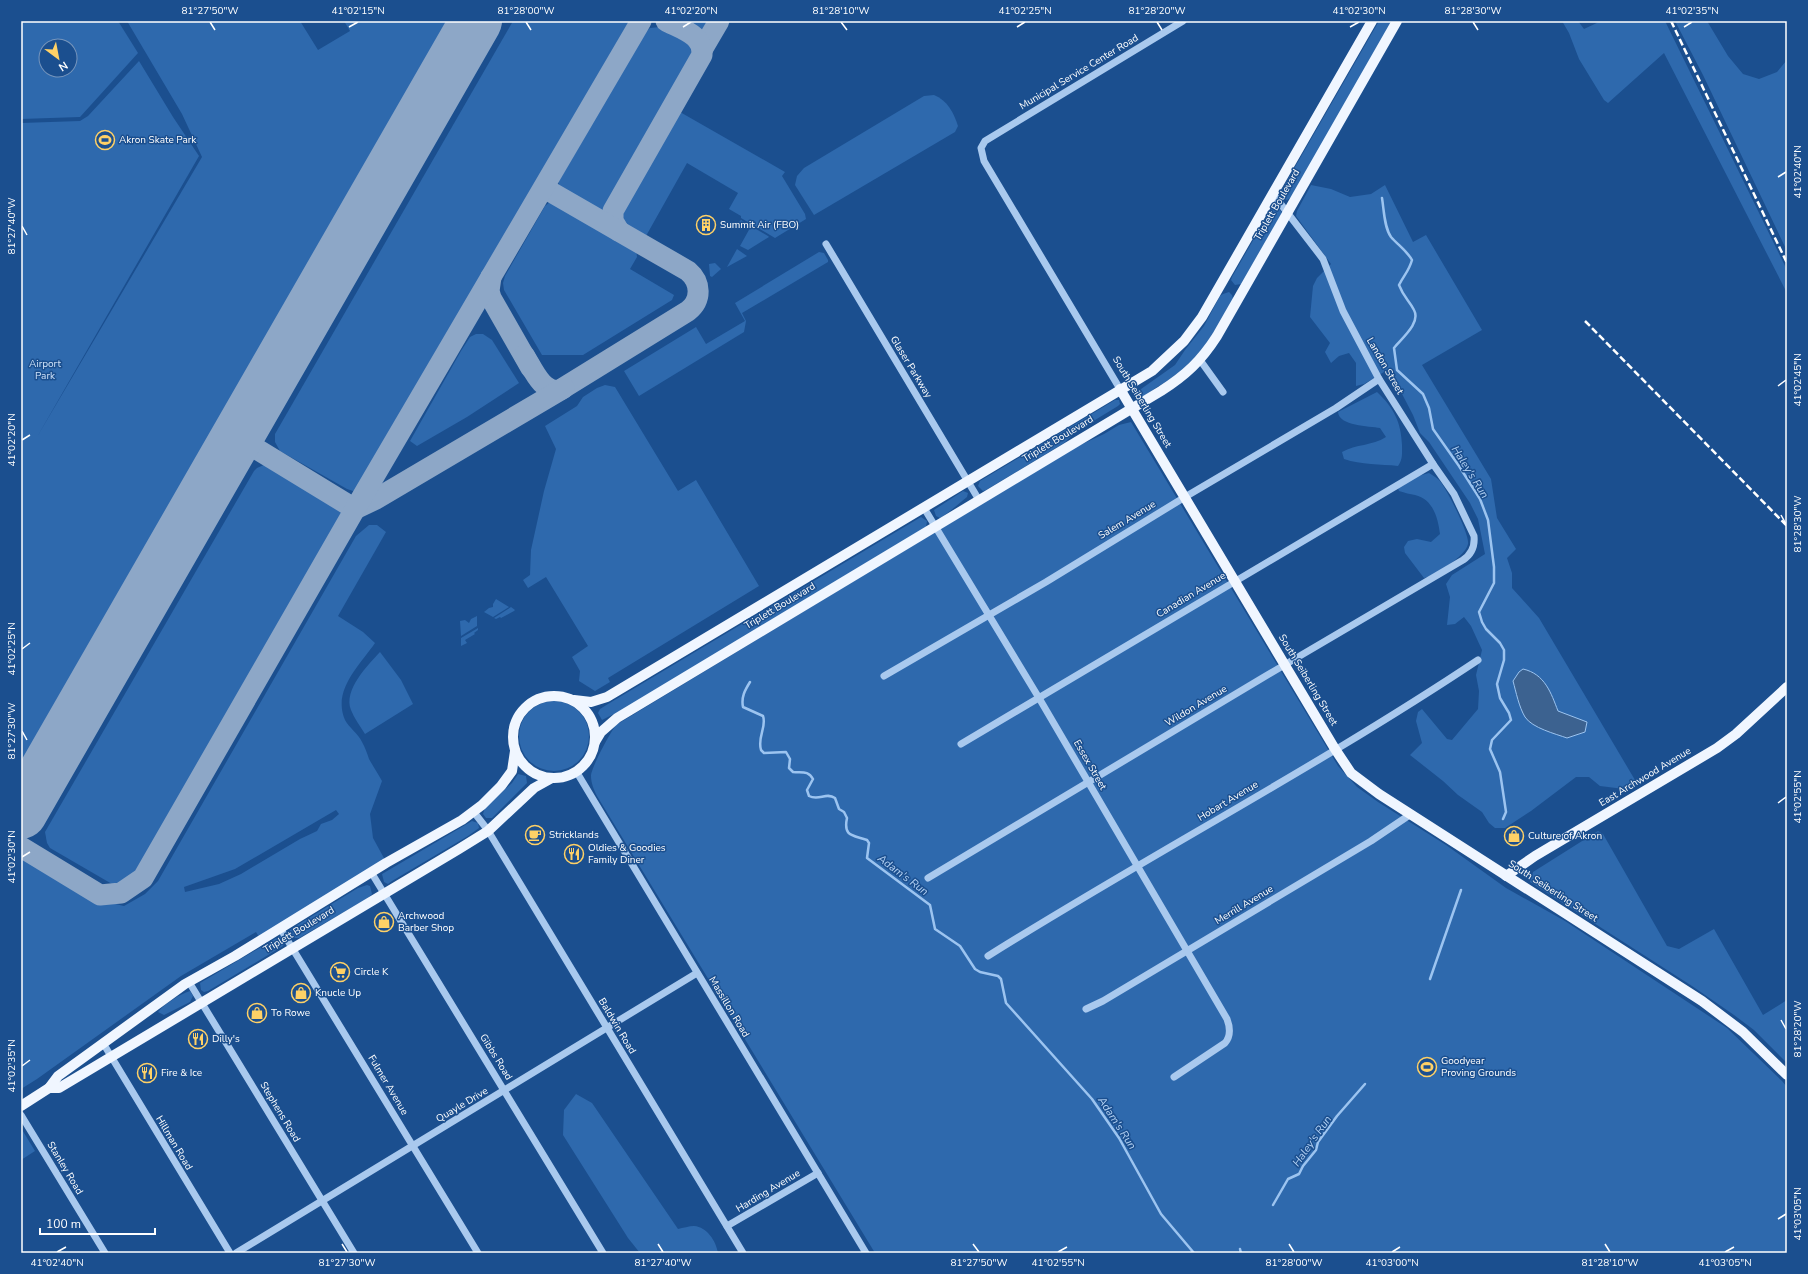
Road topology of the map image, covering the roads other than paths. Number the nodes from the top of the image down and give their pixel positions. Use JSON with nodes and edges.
{"nodes":[{"id":1,"x":1183,"y":21,"type":"edge"},
{"id":2,"x":1372,"y":21,"type":"edge"},
{"id":3,"x":1397,"y":21,"type":"edge"},
{"id":4,"x":986,"y":141,"type":"joint"},
{"id":5,"x":1273,"y":194,"type":"junction"},
{"id":6,"x":1287,"y":212,"type":"junction"},
{"id":7,"x":826,"y":244,"type":"dead end"},
{"id":8,"x":1200,"y":360,"type":"junction"},
{"id":9,"x":1379,"y":379,"type":"junction"},
{"id":10,"x":1120,"y":390,"type":"junction"},
{"id":11,"x":1223,"y":392,"type":"dead end"},
{"id":12,"x":1132,"y":408,"type":"junction"},
{"id":13,"x":1433,"y":464,"type":"junction"},
{"id":14,"x":968,"y":482,"type":"junction"},
{"id":15,"x":1185,"y":497,"type":"junction"},
{"id":16,"x":979,"y":500,"type":"junction"},
{"id":17,"x":924,"y":508,"type":"junction"},
{"id":18,"x":935,"y":526,"type":"junction"},
{"id":19,"x":1472,"y":549,"type":"joint"},
{"id":20,"x":1235,"y":581,"type":"junction"},
{"id":21,"x":988,"y":614,"type":"junction"},
{"id":22,"x":1478,"y":660,"type":"dead end"},
{"id":23,"x":1285,"y":665,"type":"junction"},
{"id":24,"x":884,"y":676,"type":"dead end"},
{"id":25,"x":1787,"y":687,"type":"edge"},
{"id":26,"x":1039,"y":698,"type":"junction"},
{"id":27,"x":574,"y":700,"type":"junction"},
{"id":28,"x":595,"y":742,"type":"junction"},
{"id":29,"x":961,"y":744,"type":"dead end"},
{"id":30,"x":1335,"y":749,"type":"junction"},
{"id":31,"x":515,"y":751,"type":"junction"},
{"id":32,"x":576,"y":771,"type":"junction"},
{"id":33,"x":552,"y":778,"type":"junction"},
{"id":34,"x":1089,"y":782,"type":"junction"},
{"id":35,"x":473,"y":811,"type":"junction"},
{"id":36,"x":1411,"y":814,"type":"junction"},
{"id":37,"x":488,"y":831,"type":"junction"},
{"id":38,"x":1138,"y":866,"type":"junction"},
{"id":39,"x":371,"y":872,"type":"junction"},
{"id":40,"x":1506,"y":876,"type":"junction"},
{"id":41,"x":928,"y":878,"type":"dead end"},
{"id":42,"x":384,"y":894,"type":"junction"},
{"id":43,"x":280,"y":928,"type":"junction"},
{"id":44,"x":293,"y":948,"type":"junction"},
{"id":45,"x":1187,"y":951,"type":"junction"},
{"id":46,"x":988,"y":956,"type":"dead end"},
{"id":47,"x":697,"y":973,"type":"junction"},
{"id":48,"x":189,"y":982,"type":"junction"},
{"id":49,"x":201,"y":1002,"type":"junction"},
{"id":50,"x":1086,"y":1009,"type":"dead end"},
{"id":51,"x":607,"y":1028,"type":"junction"},
{"id":52,"x":103,"y":1043,"type":"junction"},
{"id":53,"x":111,"y":1058,"type":"junction"},
{"id":54,"x":1787,"y":1075,"type":"edge"},
{"id":55,"x":1174,"y":1077,"type":"dead end"},
{"id":56,"x":49,"y":1088,"type":"junction"},
{"id":57,"x":505,"y":1091,"type":"junction"},
{"id":58,"x":21,"y":1106,"type":"edge"},
{"id":59,"x":21,"y":1115,"type":"edge"},
{"id":60,"x":414,"y":1146,"type":"junction"},
{"id":61,"x":818,"y":1173,"type":"junction"},
{"id":62,"x":322,"y":1200,"type":"junction"},
{"id":63,"x":727,"y":1226,"type":"junction"},
{"id":64,"x":105,"y":1253,"type":"edge"},
{"id":65,"x":230,"y":1253,"type":"edge"},
{"id":66,"x":236,"y":1253,"type":"edge"},
{"id":67,"x":354,"y":1253,"type":"edge"},
{"id":68,"x":478,"y":1253,"type":"edge"},
{"id":69,"x":603,"y":1253,"type":"edge"},
{"id":70,"x":743,"y":1253,"type":"edge"},
{"id":71,"x":866,"y":1253,"type":"edge"}],
"edges":[{"from":1,"to":4,"type":"street","name":"Municipal Service Center Road"},
{"from":2,"to":5,"type":"main road","name":"Triplett Boulevard"},
{"from":3,"to":6,"type":"main road","name":"Triplett Boulevard"},
{"from":4,"to":10,"type":"street","name":"South Seiberling Street"},
{"from":5,"to":6,"type":"street","name":"Landon Street"},
{"from":5,"to":10,"type":"main road","name":"Triplett Boulevard"},
{"from":6,"to":8,"type":"main road","name":"Triplett Boulevard"},
{"from":6,"to":9,"type":"street","name":"Landon Street"},
{"from":7,"to":14,"type":"street","name":"Glaser Parkway"},
{"from":8,"to":11,"type":"street"},
{"from":8,"to":12,"type":"main road","name":"Triplett Boulevard"},
{"from":9,"to":13,"type":"street","name":"Landon Street"},
{"from":9,"to":15,"type":"street","name":"Salem Avenue"},
{"from":10,"to":12,"type":"main road","name":"South Seiberling Street"},
{"from":10,"to":14,"type":"main road","name":"Triplett Boulevard"},
{"from":12,"to":15,"type":"main road","name":"South Seiberling Street"},
{"from":12,"to":16,"type":"main road","name":"Triplett Boulevard"},
{"from":13,"to":19,"type":"street","name":"Landon Street"},
{"from":13,"to":20,"type":"street","name":"Canadian Avenue"},
{"from":14,"to":16,"type":"street","name":"Glaser Parkway"},
{"from":14,"to":17,"type":"main road","name":"Triplett Boulevard"},
{"from":15,"to":20,"type":"main road","name":"South Seiberling Street"},
{"from":15,"to":21,"type":"street","name":"Salem Avenue"},
{"from":16,"to":18,"type":"main road","name":"Triplett Boulevard"},
{"from":17,"to":18,"type":"street","name":"Essex Street"},
{"from":17,"to":27,"type":"main road","name":"Triplett Boulevard"},
{"from":18,"to":21,"type":"street","name":"Essex Street"},
{"from":18,"to":28,"type":"main road","name":"Triplett Boulevard"},
{"from":19,"to":23,"type":"street","name":"Wildon Avenue"},
{"from":20,"to":23,"type":"main road","name":"South Seiberling Street"},
{"from":20,"to":26,"type":"street","name":"Canadian Avenue"},
{"from":21,"to":24,"type":"street","name":"Salem Avenue"},
{"from":21,"to":26,"type":"street","name":"Essex Street"},
{"from":22,"to":30,"type":"street","name":"Hobart Avenue"},
{"from":23,"to":30,"type":"main road","name":"South Seiberling Street"},
{"from":23,"to":34,"type":"street","name":"Wildon Avenue"},
{"from":25,"to":40,"type":"main road","name":"East Archwood Avenue"},
{"from":26,"to":29,"type":"street","name":"Canadian Avenue"},
{"from":26,"to":34,"type":"street","name":"Essex Street"},
{"from":27,"to":28,"type":"main road"},
{"from":27,"to":31,"type":"main road"},
{"from":28,"to":32,"type":"main road"},
{"from":30,"to":36,"type":"main road","name":"South Seiberling Street"},
{"from":30,"to":38,"type":"street","name":"Hobart Avenue"},
{"from":31,"to":33,"type":"main road"},
{"from":31,"to":35,"type":"main road","name":"Triplett Boulevard"},
{"from":32,"to":33,"type":"main road"},
{"from":32,"to":47,"type":"street","name":"Massillon Road"},
{"from":33,"to":37,"type":"main road","name":"Triplett Boulevard"},
{"from":34,"to":38,"type":"street","name":"Essex Street"},
{"from":34,"to":41,"type":"street","name":"Wildon Avenue"},
{"from":35,"to":37,"type":"street","name":"Baldwin Road"},
{"from":35,"to":39,"type":"main road","name":"Triplett Boulevard"},
{"from":36,"to":40,"type":"main road","name":"South Seiberling Street"},
{"from":36,"to":45,"type":"street","name":"Merrill Avenue"},
{"from":37,"to":42,"type":"main road","name":"Triplett Boulevard"},
{"from":37,"to":51,"type":"street","name":"Baldwin Road"},
{"from":38,"to":45,"type":"street","name":"Essex Street"},
{"from":38,"to":46,"type":"street","name":"Hobart Avenue"},
{"from":39,"to":42,"type":"street","name":"Gibbs Road"},
{"from":39,"to":43,"type":"main road","name":"Triplett Boulevard"},
{"from":40,"to":54,"type":"main road","name":"South Seiberling Street"},
{"from":42,"to":44,"type":"main road","name":"Triplett Boulevard"},
{"from":42,"to":57,"type":"street","name":"Gibbs Road"},
{"from":43,"to":44,"type":"street","name":"Fulmer Avenue"},
{"from":43,"to":48,"type":"main road","name":"Triplett Boulevard"},
{"from":44,"to":49,"type":"main road","name":"Triplett Boulevard"},
{"from":44,"to":60,"type":"street","name":"Fulmer Avenue"},
{"from":45,"to":50,"type":"street","name":"Merrill Avenue"},
{"from":45,"to":55,"type":"street","name":"Essex Street"},
{"from":47,"to":51,"type":"street","name":"Quayle Drive"},
{"from":47,"to":61,"type":"street","name":"Massillon Road"},
{"from":48,"to":49,"type":"street","name":"Stephens Road"},
{"from":48,"to":52,"type":"main road","name":"Triplett Boulevard"},
{"from":49,"to":53,"type":"main road","name":"Triplett Boulevard"},
{"from":49,"to":62,"type":"street","name":"Stephens Road"},
{"from":51,"to":57,"type":"street","name":"Quayle Drive"},
{"from":51,"to":63,"type":"street","name":"Baldwin Road"},
{"from":52,"to":53,"type":"street","name":"Hillman Road"},
{"from":52,"to":56,"type":"main road","name":"Triplett Boulevard"},
{"from":53,"to":56,"type":"main road","name":"Triplett Boulevard"},
{"from":53,"to":65,"type":"street","name":"Hillman Road"},
{"from":56,"to":58,"type":"main road","name":"Triplett Boulevard"},
{"from":57,"to":60,"type":"street","name":"Quayle Drive"},
{"from":57,"to":69,"type":"street","name":"Gibbs Road"},
{"from":59,"to":64,"type":"street","name":"Stanley Road"},
{"from":60,"to":62,"type":"street","name":"Quayle Drive"},
{"from":60,"to":68,"type":"street","name":"Fulmer Avenue"},
{"from":61,"to":63,"type":"street","name":"Harding Avenue"},
{"from":61,"to":71,"type":"street","name":"Massillon Road"},
{"from":62,"to":66,"type":"street","name":"Quayle Drive"},
{"from":62,"to":67,"type":"street","name":"Stephens Road"},
{"from":63,"to":70,"type":"street","name":"Baldwin Road"}]}
